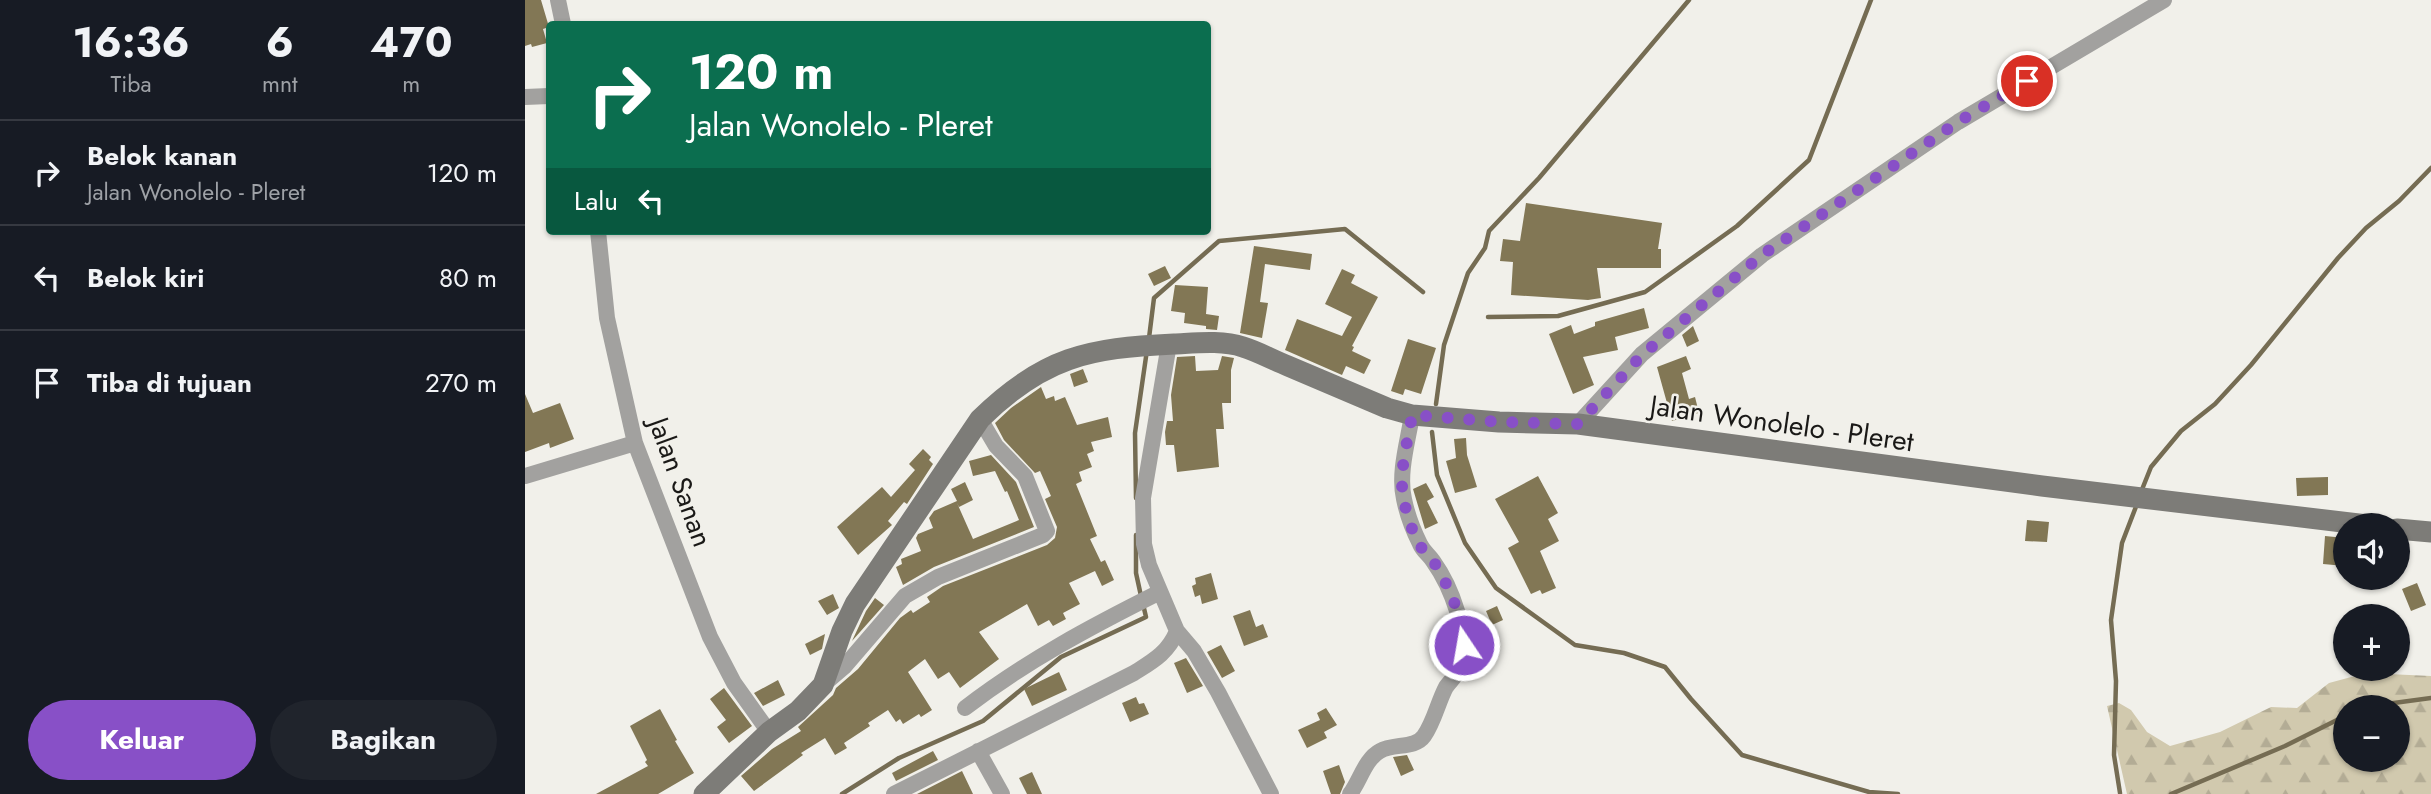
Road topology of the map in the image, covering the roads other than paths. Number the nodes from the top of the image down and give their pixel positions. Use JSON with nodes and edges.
{"nodes":[{"id":1,"x":558,"y":0,"type":"edge"},
{"id":2,"x":2164,"y":0,"type":"edge"},
{"id":3,"x":562,"y":21,"type":"edge"},
{"id":4,"x":546,"y":96,"type":"edge"},
{"id":5,"x":525,"y":97,"type":"edge"},
{"id":6,"x":598,"y":235,"type":"edge"},
{"id":7,"x":1165,"y":344,"type":"junction"},
{"id":8,"x":1412,"y":415,"type":"junction"},
{"id":9,"x":980,"y":419,"type":"junction"},
{"id":10,"x":1578,"y":424,"type":"junction"},
{"id":11,"x":635,"y":443,"type":"junction"},
{"id":12,"x":525,"y":476,"type":"edge"},
{"id":13,"x":2333,"y":521,"type":"edge"},
{"id":14,"x":2410,"y":530,"type":"edge"},
{"id":15,"x":2431,"y":533,"type":"edge"},
{"id":16,"x":1156,"y":594,"type":"junction"},
{"id":17,"x":1177,"y":631,"type":"junction"},
{"id":18,"x":823,"y":685,"type":"junction"},
{"id":19,"x":965,"y":708,"type":"dead end"},
{"id":20,"x":769,"y":732,"type":"junction"},
{"id":21,"x":978,"y":751,"type":"junction"},
{"id":22,"x":704,"y":794,"type":"edge"},
{"id":23,"x":897,"y":794,"type":"edge"},
{"id":24,"x":1002,"y":794,"type":"edge"},
{"id":25,"x":1271,"y":794,"type":"edge"},
{"id":26,"x":1350,"y":794,"type":"edge"}],
"edges":[{"from":1,"to":3,"type":"street"},
{"from":2,"to":10,"type":"street"},
{"from":4,"to":5,"type":"street"},
{"from":6,"to":11,"type":"street","name":"Jalan Sanan"},
{"from":7,"to":8,"type":"main road","name":"Jalan Wonolelo - Pleret"},
{"from":7,"to":9,"type":"main road","name":"Jalan Wonolelo - Pleret"},
{"from":7,"to":16,"type":"street"},
{"from":8,"to":10,"type":"main road","name":"Jalan Wonolelo - Pleret"},
{"from":8,"to":26,"type":"street"},
{"from":9,"to":18,"type":"main road","name":"Jalan Wonolelo - Pleret"},
{"from":9,"to":18,"type":"street"},
{"from":10,"to":13,"type":"main road","name":"Jalan Wonolelo - Pleret"},
{"from":11,"to":12,"type":"street"},
{"from":11,"to":20,"type":"street","name":"Jalan Sanan"},
{"from":14,"to":15,"type":"main road"},
{"from":16,"to":17,"type":"street"},
{"from":16,"to":19,"type":"street"},
{"from":17,"to":21,"type":"street"},
{"from":17,"to":25,"type":"street"},
{"from":18,"to":20,"type":"main road","name":"Jalan Wonolelo - Pleret"},
{"from":20,"to":22,"type":"main road","name":"Jalan Wonolelo - Pleret"},
{"from":21,"to":23,"type":"street"},
{"from":21,"to":24,"type":"street"}]}
